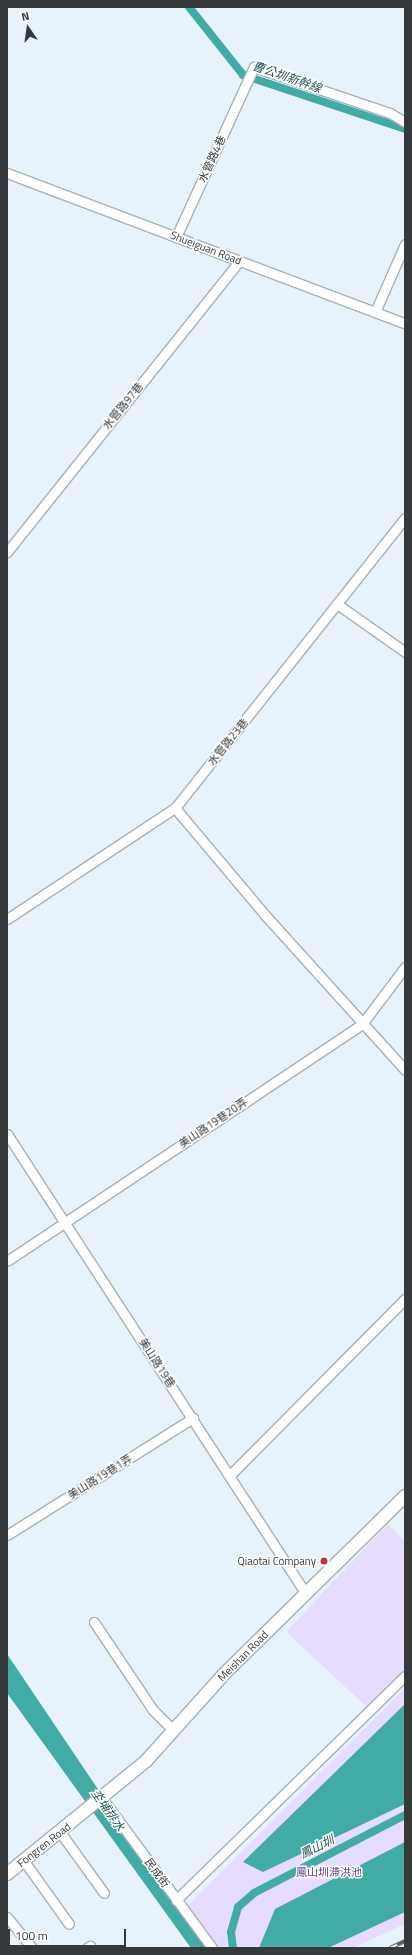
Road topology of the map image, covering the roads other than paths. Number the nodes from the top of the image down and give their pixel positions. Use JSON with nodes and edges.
{"nodes":[{"id":1,"x":405,"y":122,"type":"edge"},
{"id":2,"x":7,"y":173,"type":"edge"},
{"id":3,"x":176,"y":237,"type":"junction"},
{"id":4,"x":405,"y":244,"type":"edge"},
{"id":5,"x":239,"y":261,"type":"junction"},
{"id":6,"x":375,"y":312,"type":"junction"},
{"id":7,"x":405,"y":323,"type":"edge"},
{"id":8,"x":405,"y":518,"type":"edge"},
{"id":9,"x":7,"y":552,"type":"edge"},
{"id":10,"x":337,"y":604,"type":"junction"},
{"id":11,"x":405,"y":652,"type":"edge"},
{"id":12,"x":175,"y":808,"type":"junction"},
{"id":13,"x":7,"y":919,"type":"edge"},
{"id":14,"x":405,"y":966,"type":"edge"},
{"id":15,"x":362,"y":1024,"type":"junction"},
{"id":16,"x":405,"y":1070,"type":"edge"},
{"id":17,"x":7,"y":1134,"type":"edge"},
{"id":18,"x":65,"y":1221,"type":"junction"},
{"id":19,"x":7,"y":1260,"type":"edge"},
{"id":20,"x":405,"y":1299,"type":"edge"},
{"id":21,"x":193,"y":1418,"type":"junction"},
{"id":22,"x":231,"y":1474,"type":"junction"},
{"id":23,"x":405,"y":1496,"type":"edge"},
{"id":24,"x":7,"y":1535,"type":"edge"},
{"id":25,"x":306,"y":1594,"type":"junction"},
{"id":26,"x":94,"y":1622,"type":"dead end"},
{"id":27,"x":405,"y":1676,"type":"edge"},
{"id":28,"x":174,"y":1730,"type":"junction"},
{"id":29,"x":101,"y":1799,"type":"junction"},
{"id":30,"x":82,"y":1815,"type":"joint"},
{"id":31,"x":60,"y":1832,"type":"junction"},
{"id":32,"x":24,"y":1861,"type":"junction"},
{"id":33,"x":7,"y":1874,"type":"edge"},
{"id":34,"x":104,"y":1893,"type":"dead end"},
{"id":35,"x":176,"y":1900,"type":"junction"},
{"id":36,"x":7,"y":1917,"type":"edge"},
{"id":37,"x":69,"y":1924,"type":"dead end"},
{"id":38,"x":32,"y":1948,"type":"edge"},
{"id":39,"x":212,"y":1948,"type":"edge"}],
"edges":[{"from":1,"to":3,"type":"street","name":"水管路4巷"},
{"from":2,"to":3,"type":"street","name":"Shueiguan Road"},
{"from":3,"to":5,"type":"street","name":"Shueiguan Road"},
{"from":4,"to":6,"type":"street"},
{"from":5,"to":6,"type":"street","name":"Shueiguan Road"},
{"from":5,"to":9,"type":"street","name":"水管路97巷"},
{"from":6,"to":7,"type":"street","name":"Shueiguan Road"},
{"from":8,"to":10,"type":"street","name":"水管路23巷"},
{"from":10,"to":11,"type":"street"},
{"from":10,"to":12,"type":"street","name":"水管路23巷"},
{"from":12,"to":13,"type":"street","name":"水管路23巷"},
{"from":12,"to":15,"type":"street"},
{"from":14,"to":15,"type":"street","name":"美山路19巷20弄"},
{"from":15,"to":16,"type":"street"},
{"from":15,"to":18,"type":"street","name":"美山路19巷20弄"},
{"from":17,"to":18,"type":"street","name":"美山路19巷"},
{"from":18,"to":19,"type":"street","name":"美山路19巷20弄"},
{"from":18,"to":21,"type":"street","name":"美山路19巷"},
{"from":20,"to":22,"type":"street"},
{"from":21,"to":22,"type":"street","name":"美山路19巷"},
{"from":21,"to":24,"type":"street","name":"美山路19巷1弄"},
{"from":22,"to":25,"type":"street","name":"美山路19巷"},
{"from":23,"to":25,"type":"street","name":"Meishan Road"},
{"from":25,"to":28,"type":"street","name":"Meishan Road"},
{"from":26,"to":28,"type":"street"},
{"from":27,"to":35,"type":"street"},
{"from":28,"to":29,"type":"street","name":"Meishan Road"},
{"from":29,"to":30,"type":"street","name":"Meishan Road"},
{"from":29,"to":35,"type":"street","name":"民成街"},
{"from":30,"to":31,"type":"street","name":"Fongren Road"},
{"from":31,"to":32,"type":"street","name":"Fongren Road"},
{"from":31,"to":34,"type":"street"},
{"from":32,"to":33,"type":"street","name":"Fongren Road"},
{"from":32,"to":37,"type":"street"},
{"from":35,"to":39,"type":"street","name":"民成街"},
{"from":36,"to":38,"type":"street"}]}
